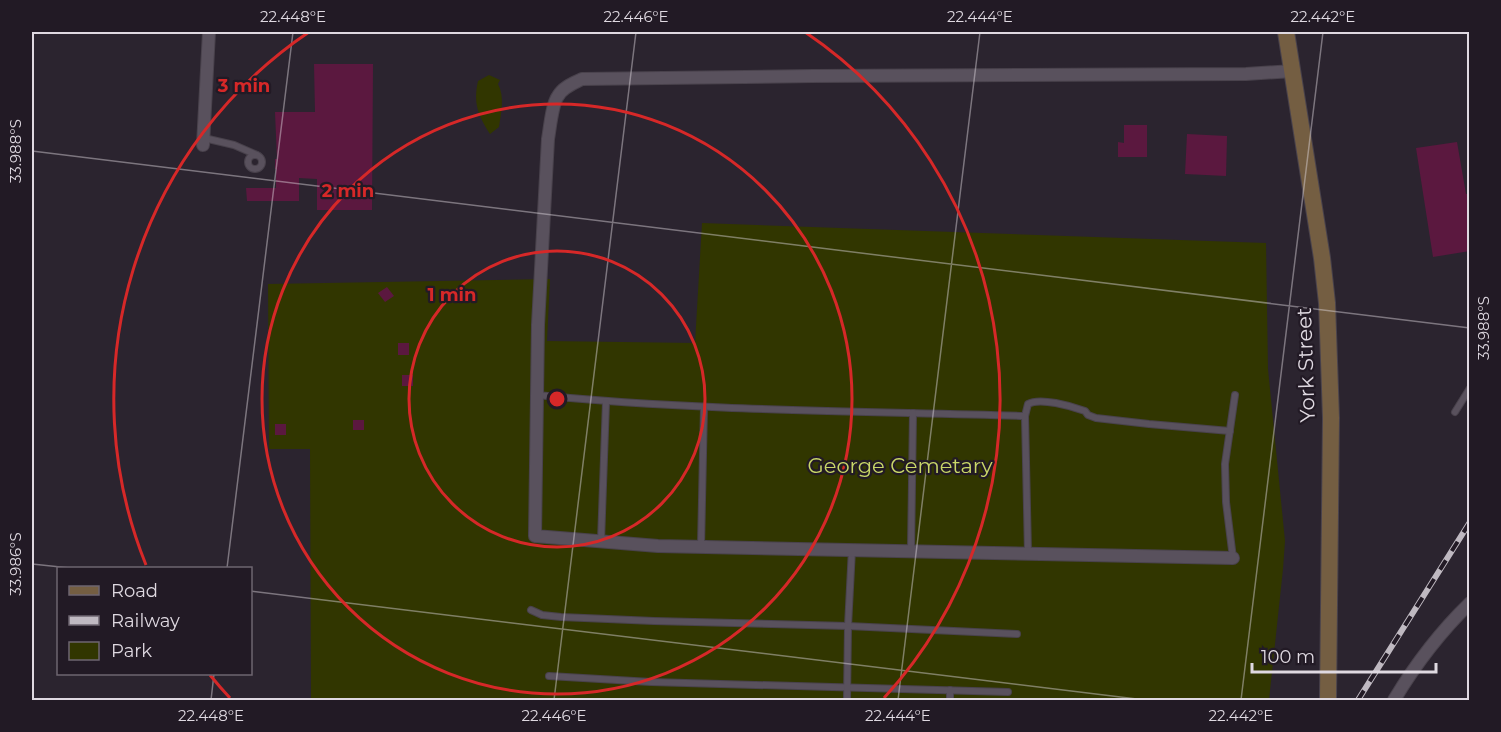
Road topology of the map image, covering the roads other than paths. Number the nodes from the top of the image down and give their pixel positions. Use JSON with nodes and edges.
{"nodes":[{"id":1,"x":209,"y":32,"type":"edge"},
{"id":2,"x":1286,"y":32,"type":"edge"},
{"id":3,"x":1293,"y":71,"type":"junction"},
{"id":4,"x":204,"y":142,"type":"joint"},
{"id":5,"x":257,"y":155,"type":"dead end"},
{"id":6,"x":1470,"y":388,"type":"edge"},
{"id":7,"x":537,"y":395,"type":"junction"},
{"id":8,"x":1235,"y":395,"type":"dead end"},
{"id":9,"x":606,"y":402,"type":"junction"},
{"id":10,"x":704,"y":408,"type":"junction"},
{"id":11,"x":1455,"y":412,"type":"dead end"},
{"id":12,"x":913,"y":413,"type":"junction"},
{"id":13,"x":1025,"y":416,"type":"junction"},
{"id":14,"x":1230,"y":431,"type":"junction"},
{"id":15,"x":601,"y":541,"type":"junction"},
{"id":16,"x":701,"y":547,"type":"junction"},
{"id":17,"x":852,"y":549,"type":"junction"},
{"id":18,"x":911,"y":551,"type":"junction"},
{"id":19,"x":1029,"y":553,"type":"junction"},
{"id":20,"x":1233,"y":558,"type":"joint"},
{"id":21,"x":1470,"y":603,"type":"edge"},
{"id":22,"x":531,"y":610,"type":"dead end"},
{"id":23,"x":848,"y":627,"type":"junction"},
{"id":24,"x":1017,"y":634,"type":"dead end"},
{"id":25,"x":549,"y":676,"type":"dead end"},
{"id":26,"x":848,"y":688,"type":"junction"},
{"id":27,"x":950,"y":690,"type":"junction"},
{"id":28,"x":1008,"y":692,"type":"dead end"},
{"id":29,"x":847,"y":700,"type":"edge"},
{"id":30,"x":950,"y":700,"type":"edge"},
{"id":31,"x":1328,"y":700,"type":"edge"},
{"id":32,"x":1394,"y":700,"type":"edge"}],
"edges":[{"from":1,"to":4,"type":"street"},
{"from":2,"to":3,"type":"main road","name":"York Street"},
{"from":3,"to":7,"type":"street"},
{"from":3,"to":31,"type":"main road","name":"York Street"},
{"from":4,"to":5,"type":"lane"},
{"from":6,"to":11,"type":"lane"},
{"from":7,"to":9,"type":"lane"},
{"from":7,"to":15,"type":"street"},
{"from":8,"to":14,"type":"lane"},
{"from":9,"to":10,"type":"lane"},
{"from":9,"to":15,"type":"lane"},
{"from":10,"to":12,"type":"lane"},
{"from":10,"to":16,"type":"lane"},
{"from":12,"to":13,"type":"lane"},
{"from":12,"to":18,"type":"lane"},
{"from":13,"to":14,"type":"lane"},
{"from":13,"to":19,"type":"lane"},
{"from":14,"to":20,"type":"lane"},
{"from":15,"to":16,"type":"street"},
{"from":16,"to":17,"type":"street"},
{"from":17,"to":18,"type":"street"},
{"from":17,"to":23,"type":"lane"},
{"from":18,"to":19,"type":"street"},
{"from":19,"to":20,"type":"street"},
{"from":21,"to":32,"type":"street"},
{"from":22,"to":23,"type":"lane"},
{"from":23,"to":24,"type":"lane"},
{"from":23,"to":26,"type":"lane"},
{"from":25,"to":26,"type":"lane"},
{"from":26,"to":27,"type":"lane"},
{"from":26,"to":29,"type":"lane"},
{"from":27,"to":28,"type":"lane"},
{"from":27,"to":30,"type":"lane"}]}
